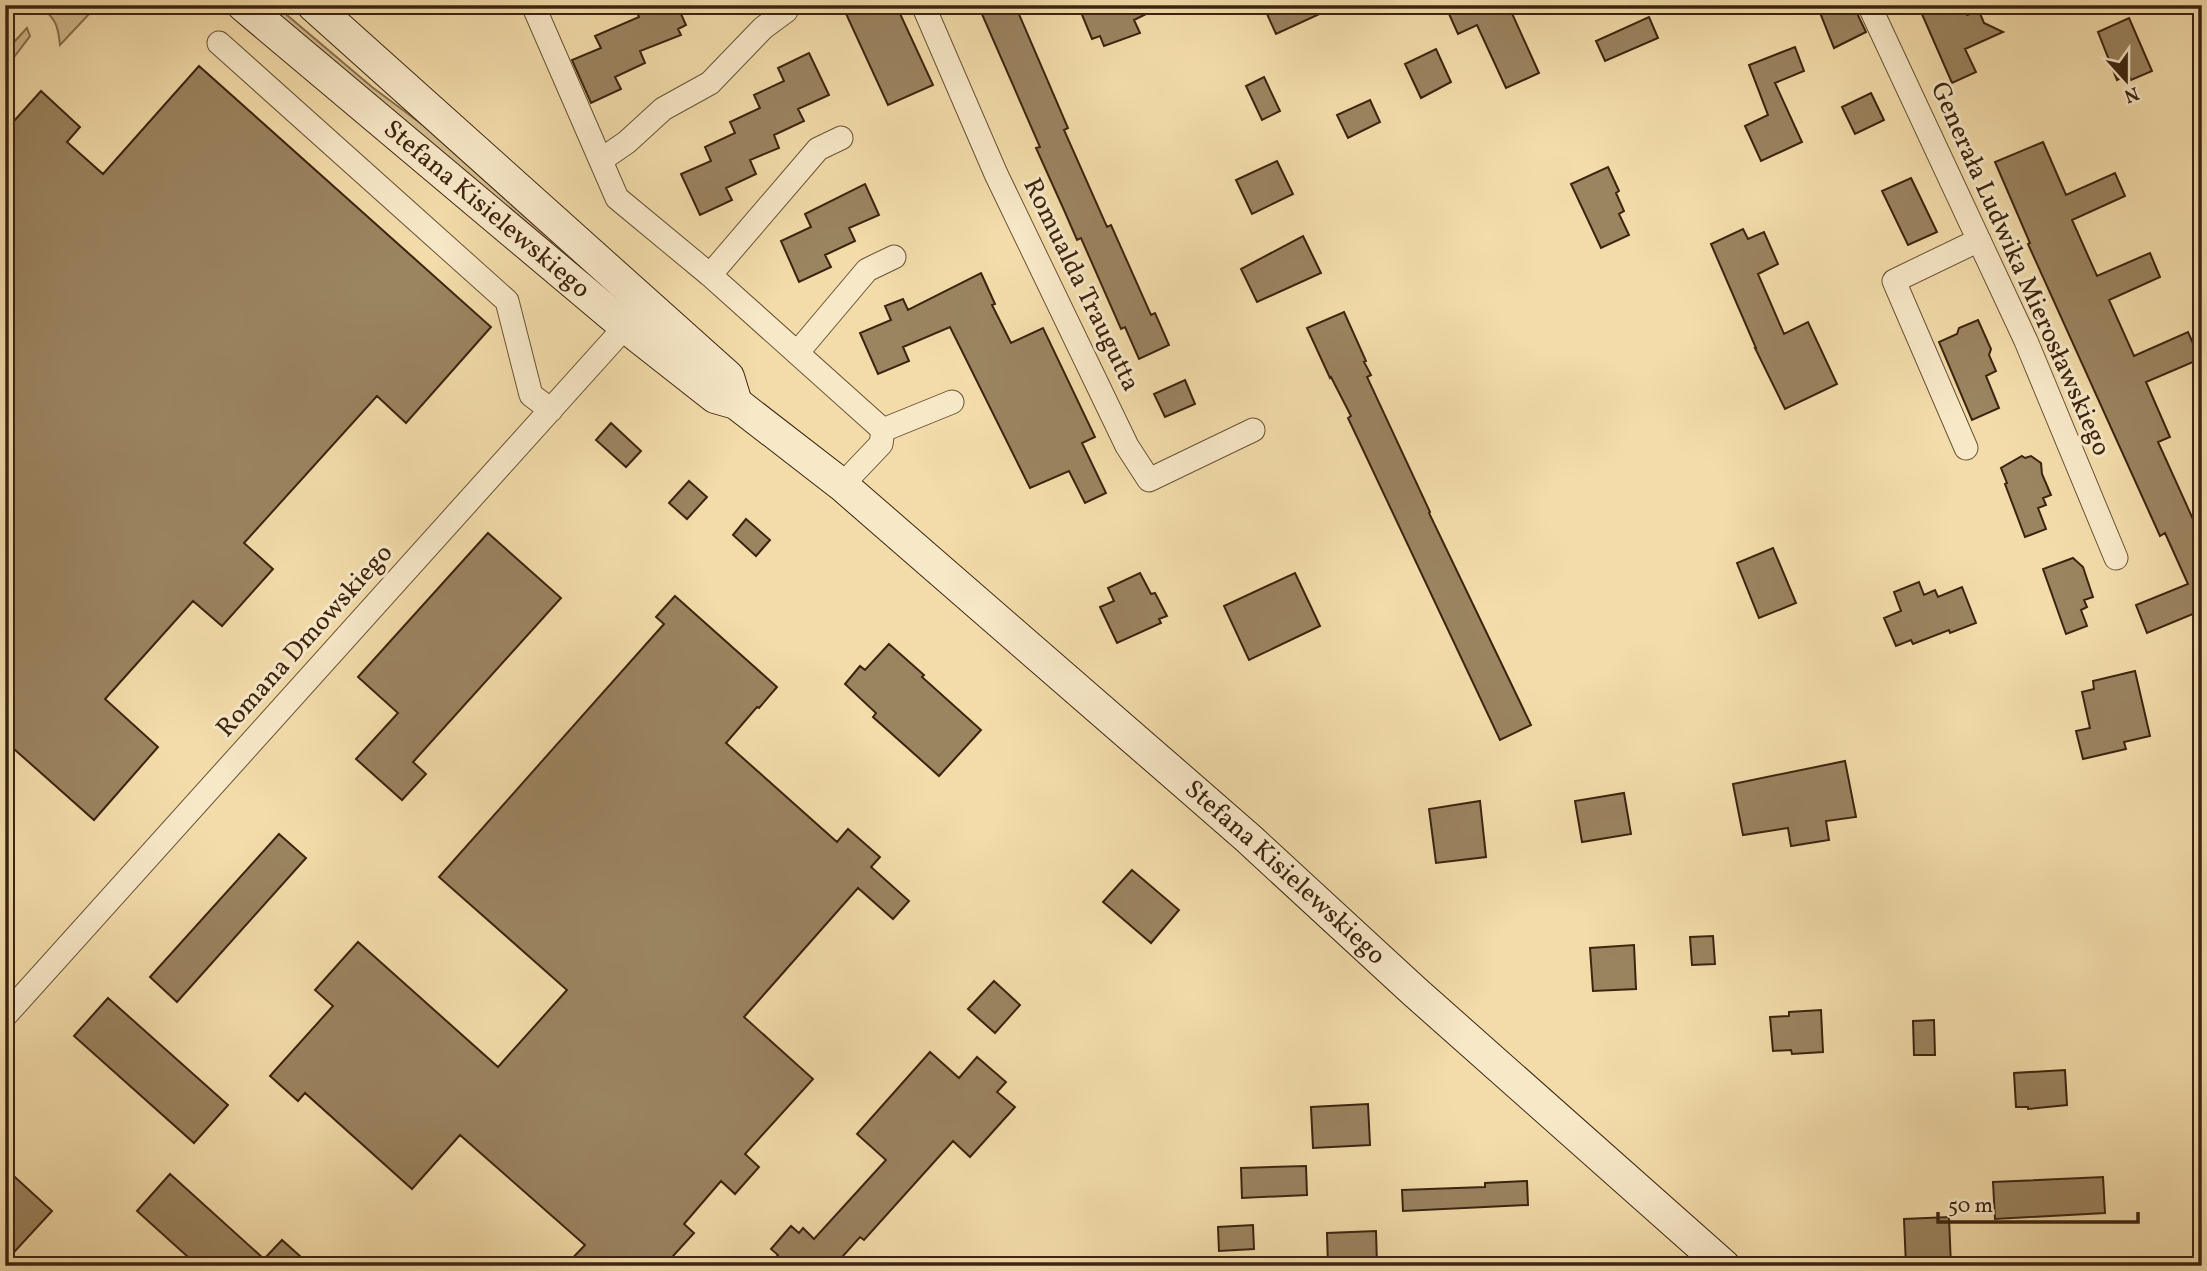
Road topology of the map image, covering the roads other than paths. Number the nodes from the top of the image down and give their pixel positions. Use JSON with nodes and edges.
{"nodes":[{"id":1,"x":243,"y":5,"type":"edge"},
{"id":2,"x":313,"y":5,"type":"edge"},
{"id":3,"x":923,"y":5,"type":"edge"},
{"id":4,"x":1869,"y":5,"type":"edge"},
{"id":5,"x":537,"y":7,"type":"edge"},
{"id":6,"x":786,"y":10,"type":"dead end"},
{"id":7,"x":219,"y":43,"type":"dead end"},
{"id":8,"x":841,"y":138,"type":"dead end"},
{"id":9,"x":601,"y":160,"type":"junction"},
{"id":10,"x":1979,"y":240,"type":"junction"},
{"id":11,"x":894,"y":257,"type":"dead end"},
{"id":12,"x":710,"y":275,"type":"junction"},
{"id":13,"x":647,"y":303,"type":"junction"},
{"id":14,"x":626,"y":327,"type":"junction"},
{"id":15,"x":797,"y":353,"type":"junction"},
{"id":16,"x":952,"y":402,"type":"dead end"},
{"id":17,"x":736,"y":403,"type":"junction"},
{"id":18,"x":551,"y":410,"type":"junction"},
{"id":19,"x":883,"y":429,"type":"junction"},
{"id":20,"x":1253,"y":430,"type":"dead end"},
{"id":21,"x":1966,"y":448,"type":"dead end"},
{"id":22,"x":842,"y":485,"type":"junction"},
{"id":23,"x":2116,"y":558,"type":"dead end"},
{"id":24,"x":5,"y":1016,"type":"edge"},
{"id":25,"x":1724,"y":1266,"type":"edge"}],
"edges":[{"from":1,"to":14,"type":"main road","name":"Stefana Kisielewskiego"},
{"from":2,"to":13,"type":"main road","name":"Stefana Kisielewskiego"},
{"from":3,"to":20,"type":"street","name":"Romualda Traugutta"},
{"from":4,"to":10,"type":"street","name":"Generała Ludwika Mierosławskiego"},
{"from":5,"to":9,"type":"street"},
{"from":6,"to":9,"type":"street"},
{"from":7,"to":18,"type":"street"},
{"from":8,"to":12,"type":"street"},
{"from":9,"to":12,"type":"street"},
{"from":10,"to":21,"type":"street"},
{"from":10,"to":23,"type":"street","name":"Generała Ludwika Mierosławskiego"},
{"from":11,"to":15,"type":"street"},
{"from":12,"to":15,"type":"street"},
{"from":13,"to":14,"type":"street","name":"Romana Dmowskiego"},
{"from":13,"to":17,"type":"main road","name":"Stefana Kisielewskiego"},
{"from":14,"to":17,"type":"main road","name":"Stefana Kisielewskiego"},
{"from":14,"to":18,"type":"street","name":"Romana Dmowskiego"},
{"from":15,"to":19,"type":"street"},
{"from":16,"to":19,"type":"street"},
{"from":17,"to":22,"type":"main road","name":"Stefana Kisielewskiego"},
{"from":18,"to":24,"type":"street","name":"Romana Dmowskiego"},
{"from":19,"to":22,"type":"street"},
{"from":22,"to":25,"type":"main road","name":"Stefana Kisielewskiego"}]}
